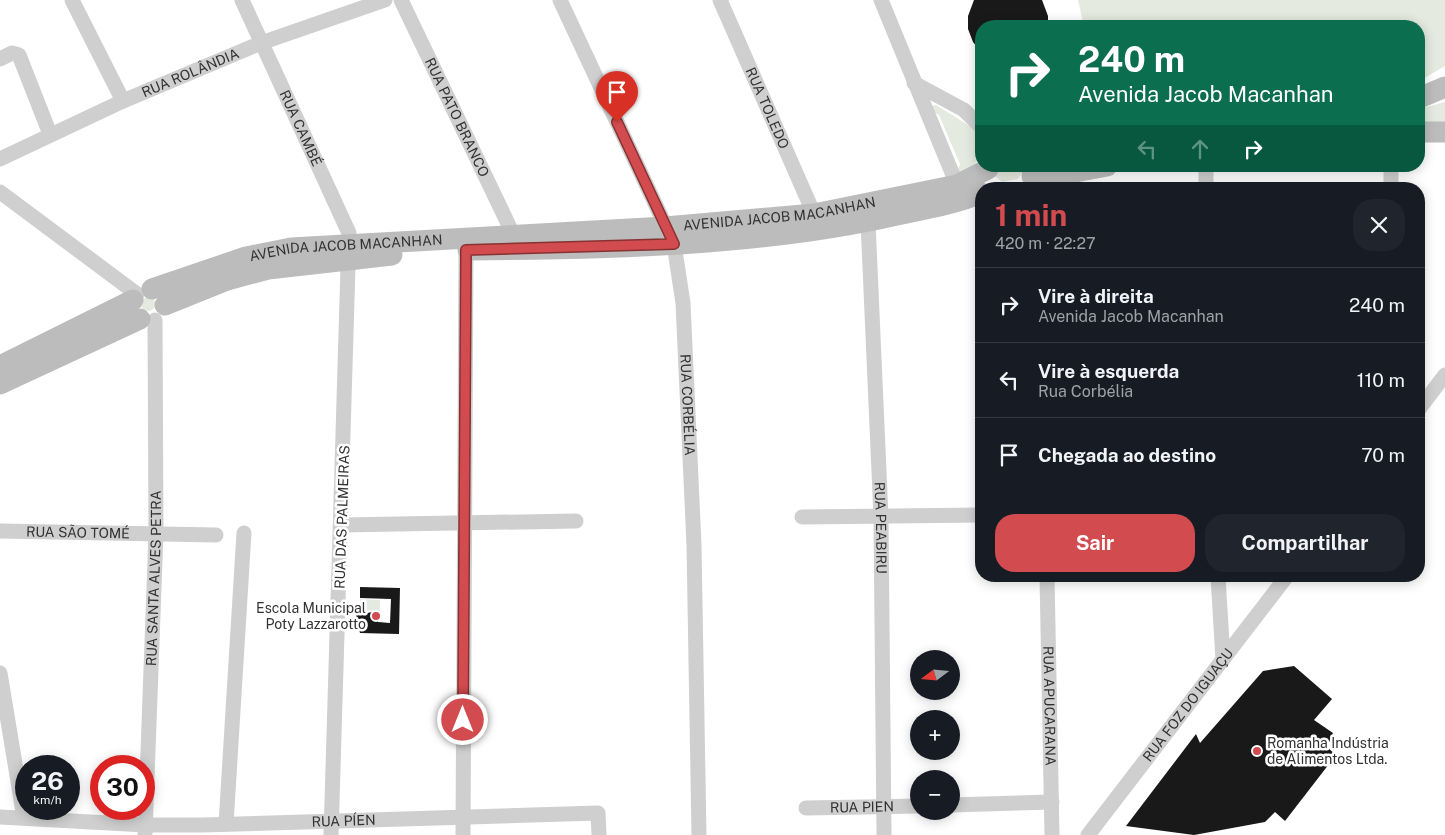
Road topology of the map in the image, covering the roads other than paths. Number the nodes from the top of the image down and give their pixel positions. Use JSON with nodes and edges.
{"nodes":[{"id":1,"x":72,"y":0,"type":"edge"},
{"id":2,"x":242,"y":0,"type":"edge"},
{"id":3,"x":385,"y":0,"type":"edge"},
{"id":4,"x":401,"y":0,"type":"edge"},
{"id":5,"x":560,"y":0,"type":"edge"},
{"id":6,"x":720,"y":0,"type":"edge"},
{"id":7,"x":881,"y":0,"type":"edge"},
{"id":8,"x":261,"y":43,"type":"junction"},
{"id":9,"x":0,"y":59,"type":"edge"},
{"id":10,"x":914,"y":83,"type":"junction"},
{"id":11,"x":1445,"y":87,"type":"edge"},
{"id":12,"x":1425,"y":95,"type":"edge"},
{"id":13,"x":123,"y":101,"type":"junction"},
{"id":14,"x":975,"y":120,"type":"edge"},
{"id":15,"x":1425,"y":132,"type":"edge"},
{"id":16,"x":1445,"y":132,"type":"edge"},
{"id":17,"x":50,"y":134,"type":"junction"},
{"id":18,"x":0,"y":159,"type":"edge"},
{"id":19,"x":1075,"y":172,"type":"edge"},
{"id":20,"x":1029,"y":181,"type":"edge"},
{"id":21,"x":975,"y":183,"type":"edge"},
{"id":22,"x":957,"y":185,"type":"junction"},
{"id":23,"x":975,"y":190,"type":"edge"},
{"id":24,"x":0,"y":192,"type":"edge"},
{"id":25,"x":814,"y":214,"type":"junction"},
{"id":26,"x":868,"y":222,"type":"junction"},
{"id":27,"x":513,"y":234,"type":"junction"},
{"id":28,"x":670,"y":236,"type":"junction"},
{"id":29,"x":466,"y":250,"type":"junction"},
{"id":30,"x":350,"y":251,"type":"junction"},
{"id":31,"x":147,"y":305,"type":"junction"},
{"id":32,"x":0,"y":366,"type":"edge"},
{"id":33,"x":1445,"y":375,"type":"edge"},
{"id":34,"x":0,"y":384,"type":"edge"},
{"id":35,"x":1425,"y":401,"type":"edge"},
{"id":36,"x":975,"y":516,"type":"edge"},
{"id":37,"x":802,"y":517,"type":"dead end"},
{"id":38,"x":881,"y":517,"type":"junction"},
{"id":39,"x":576,"y":521,"type":"dead end"},
{"id":40,"x":341,"y":525,"type":"junction"},
{"id":41,"x":464,"y":525,"type":"junction"},
{"id":42,"x":0,"y":531,"type":"edge"},
{"id":43,"x":156,"y":533,"type":"junction"},
{"id":44,"x":244,"y":533,"type":"dead end"},
{"id":45,"x":216,"y":535,"type":"dead end"},
{"id":46,"x":1047,"y":582,"type":"edge"},
{"id":47,"x":1218,"y":582,"type":"edge"},
{"id":48,"x":1282,"y":582,"type":"edge"},
{"id":49,"x":1223,"y":660,"type":"junction"},
{"id":50,"x":0,"y":673,"type":"edge"},
{"id":51,"x":15,"y":764,"type":"edge"},
{"id":52,"x":1052,"y":802,"type":"junction"},
{"id":53,"x":960,"y":805,"type":"edge"},
{"id":54,"x":910,"y":806,"type":"edge"},
{"id":55,"x":882,"y":807,"type":"junction"},
{"id":56,"x":806,"y":808,"type":"dead end"},
{"id":57,"x":0,"y":817,"type":"edge"},
{"id":58,"x":15,"y":818,"type":"edge"},
{"id":59,"x":463,"y":818,"type":"junction"},
{"id":60,"x":44,"y":820,"type":"edge"},
{"id":61,"x":226,"y":824,"type":"junction"},
{"id":62,"x":331,"y":828,"type":"edge"},
{"id":63,"x":145,"y":830,"type":"edge"},
{"id":64,"x":463,"y":835,"type":"edge"},
{"id":65,"x":598,"y":835,"type":"edge"},
{"id":66,"x":699,"y":835,"type":"edge"},
{"id":67,"x":884,"y":835,"type":"edge"},
{"id":68,"x":1052,"y":835,"type":"edge"},
{"id":69,"x":1088,"y":835,"type":"edge"}],
"edges":[{"from":1,"to":13,"type":"street"},
{"from":2,"to":8,"type":"street","name":"RUA CAMBÉ"},
{"from":3,"to":8,"type":"street","name":"RUA ROLÂNDIA"},
{"from":4,"to":27,"type":"street","name":"RUA PATO BRANCO"},
{"from":5,"to":28,"type":"street","name":"RUA CORBÉLIA"},
{"from":6,"to":25,"type":"street","name":"RUA TOLEDO"},
{"from":7,"to":10,"type":"street"},
{"from":8,"to":13,"type":"street","name":"RUA ROLÂNDIA"},
{"from":8,"to":30,"type":"street","name":"RUA CAMBÉ"},
{"from":9,"to":17,"type":"street"},
{"from":10,"to":14,"type":"street"},
{"from":10,"to":22,"type":"street"},
{"from":11,"to":12,"type":"main road"},
{"from":13,"to":17,"type":"street","name":"RUA ROLÂNDIA"},
{"from":15,"to":16,"type":"main road"},
{"from":17,"to":18,"type":"street","name":"RUA ROLÂNDIA"},
{"from":19,"to":20,"type":"main road"},
{"from":21,"to":22,"type":"main road","name":"AVENIDA JACOB MACANHAN"},
{"from":22,"to":25,"type":"main road","name":"AVENIDA JACOB MACANHAN"},
{"from":23,"to":26,"type":"main road","name":"AVENIDA JACOB MACANHAN"},
{"from":24,"to":31,"type":"street"},
{"from":25,"to":28,"type":"main road","name":"AVENIDA JACOB MACANHAN"},
{"from":26,"to":28,"type":"main road","name":"AVENIDA JACOB MACANHAN"},
{"from":26,"to":38,"type":"street","name":"RUA PEABIRU"},
{"from":27,"to":28,"type":"main road","name":"AVENIDA JACOB MACANHAN"},
{"from":27,"to":30,"type":"main road","name":"AVENIDA JACOB MACANHAN"},
{"from":28,"to":29,"type":"main road","name":"AVENIDA JACOB MACANHAN"},
{"from":28,"to":66,"type":"street","name":"RUA CORBÉLIA"},
{"from":29,"to":30,"type":"main road","name":"AVENIDA JACOB MACANHAN"},
{"from":29,"to":41,"type":"street"},
{"from":30,"to":31,"type":"main road","name":"AVENIDA JACOB MACANHAN"},
{"from":30,"to":40,"type":"street","name":"RUA DAS PALMEIRAS"},
{"from":31,"to":32,"type":"main road","name":"AVENIDA JACOB MACANHAN"},
{"from":31,"to":34,"type":"main road","name":"AVENIDA JACOB MACANHAN"},
{"from":31,"to":43,"type":"street","name":"RUA SANTA ALVES PETRA"},
{"from":33,"to":35,"type":"street"},
{"from":36,"to":38,"type":"street"},
{"from":37,"to":38,"type":"street"},
{"from":38,"to":55,"type":"street","name":"RUA PEABIRU"},
{"from":39,"to":41,"type":"street"},
{"from":40,"to":41,"type":"street"},
{"from":40,"to":62,"type":"street","name":"RUA DAS PALMEIRAS"},
{"from":41,"to":59,"type":"street"},
{"from":42,"to":43,"type":"street","name":"RUA SÃO TOMÉ"},
{"from":43,"to":45,"type":"street","name":"RUA SÃO TOMÉ"},
{"from":43,"to":63,"type":"street","name":"RUA SANTA ALVES PETRA"},
{"from":44,"to":61,"type":"street"},
{"from":46,"to":52,"type":"street","name":"RUA APUCARANA"},
{"from":47,"to":49,"type":"street"},
{"from":48,"to":49,"type":"street","name":"RUA FOZ DO IGUAÇU"},
{"from":49,"to":69,"type":"street","name":"RUA FOZ DO IGUAÇU"},
{"from":50,"to":51,"type":"street"},
{"from":52,"to":53,"type":"street"},
{"from":52,"to":68,"type":"street","name":"RUA APUCARANA"},
{"from":54,"to":55,"type":"street","name":"RUA PIEN"},
{"from":55,"to":56,"type":"street","name":"RUA PIEN"},
{"from":55,"to":67,"type":"street","name":"RUA PEABIRU"},
{"from":57,"to":58,"type":"street","name":"RUA PÍEN"},
{"from":59,"to":62,"type":"street","name":"RUA PÍEN"},
{"from":59,"to":64,"type":"street"},
{"from":59,"to":65,"type":"street","name":"RUA PÍEN"},
{"from":60,"to":63,"type":"street","name":"RUA PÍEN"},
{"from":61,"to":62,"type":"street","name":"RUA PÍEN"},
{"from":61,"to":63,"type":"street","name":"RUA PÍEN"}]}
